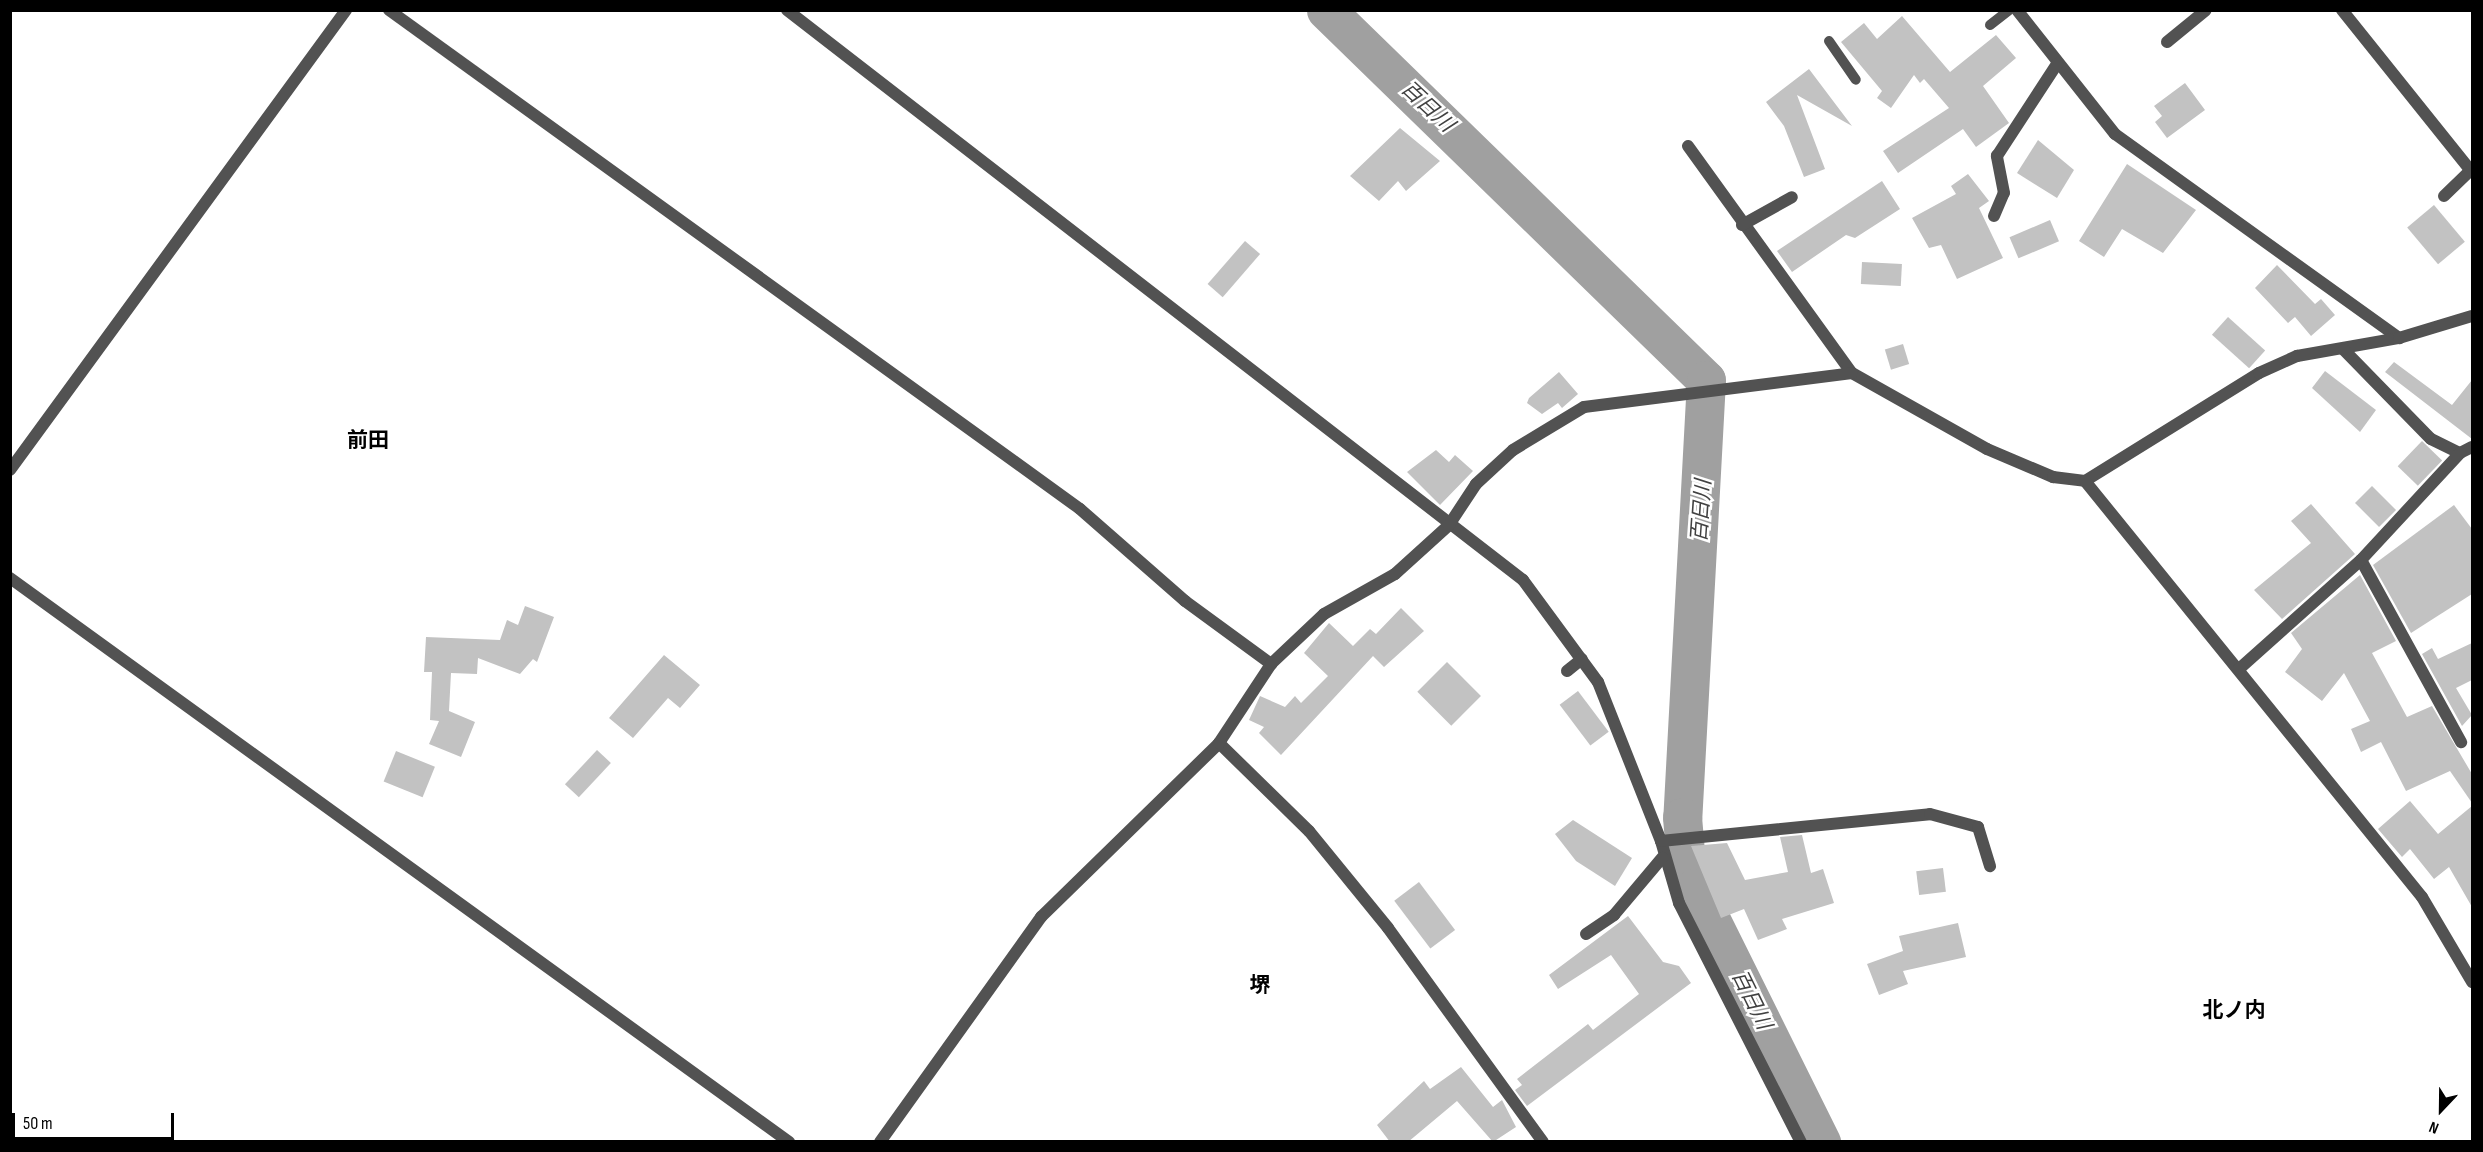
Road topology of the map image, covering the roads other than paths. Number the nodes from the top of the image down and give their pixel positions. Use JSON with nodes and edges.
{"nodes":[{"id":1,"x":346,"y":10,"type":"edge"},
{"id":2,"x":389,"y":10,"type":"edge"},
{"id":3,"x":787,"y":10,"type":"edge"},
{"id":4,"x":2009,"y":10,"type":"edge"},
{"id":5,"x":2017,"y":10,"type":"edge"},
{"id":6,"x":2206,"y":10,"type":"edge"},
{"id":7,"x":2342,"y":10,"type":"edge"},
{"id":8,"x":1990,"y":25,"type":"dead end"},
{"id":9,"x":1829,"y":41,"type":"dead end"},
{"id":10,"x":2167,"y":42,"type":"dead end"},
{"id":11,"x":2057,"y":64,"type":"junction"},
{"id":12,"x":1856,"y":80,"type":"dead end"},
{"id":13,"x":1688,"y":146,"type":"dead end"},
{"id":14,"x":2472,"y":171,"type":"edge"},
{"id":15,"x":2444,"y":196,"type":"dead end"},
{"id":16,"x":1792,"y":197,"type":"dead end"},
{"id":17,"x":1994,"y":216,"type":"dead end"},
{"id":18,"x":1742,"y":225,"type":"junction"},
{"id":19,"x":2472,"y":316,"type":"edge"},
{"id":20,"x":2399,"y":338,"type":"junction"},
{"id":21,"x":2344,"y":350,"type":"junction"},
{"id":22,"x":1852,"y":373,"type":"junction"},
{"id":23,"x":2472,"y":447,"type":"edge"},
{"id":24,"x":2460,"y":453,"type":"junction"},
{"id":25,"x":10,"y":470,"type":"edge"},
{"id":26,"x":2085,"y":481,"type":"junction"},
{"id":27,"x":1449,"y":525,"type":"junction"},
{"id":28,"x":2361,"y":560,"type":"junction"},
{"id":29,"x":10,"y":578,"type":"edge"},
{"id":30,"x":1582,"y":659,"type":"junction"},
{"id":31,"x":1271,"y":664,"type":"junction"},
{"id":32,"x":2239,"y":669,"type":"junction"},
{"id":33,"x":1567,"y":671,"type":"dead end"},
{"id":34,"x":2461,"y":742,"type":"dead end"},
{"id":35,"x":1219,"y":743,"type":"junction"},
{"id":36,"x":1661,"y":841,"type":"junction"},
{"id":37,"x":1662,"y":858,"type":"junction"},
{"id":38,"x":1990,"y":866,"type":"dead end"},
{"id":39,"x":1586,"y":934,"type":"dead end"},
{"id":40,"x":2472,"y":982,"type":"edge"},
{"id":41,"x":789,"y":1142,"type":"edge"},
{"id":42,"x":880,"y":1142,"type":"edge"},
{"id":43,"x":1543,"y":1142,"type":"edge"},
{"id":44,"x":1801,"y":1142,"type":"edge"}],
"edges":[{"from":1,"to":25,"type":"street"},
{"from":2,"to":31,"type":"street"},
{"from":3,"to":27,"type":"street"},
{"from":4,"to":8,"type":"lane"},
{"from":5,"to":11,"type":"street"},
{"from":6,"to":10,"type":"street"},
{"from":7,"to":14,"type":"street"},
{"from":9,"to":12,"type":"lane"},
{"from":11,"to":17,"type":"street"},
{"from":11,"to":20,"type":"street"},
{"from":13,"to":18,"type":"street"},
{"from":14,"to":15,"type":"street"},
{"from":16,"to":18,"type":"street"},
{"from":18,"to":22,"type":"street"},
{"from":19,"to":20,"type":"street"},
{"from":20,"to":21,"type":"street"},
{"from":21,"to":24,"type":"street"},
{"from":21,"to":26,"type":"street"},
{"from":22,"to":26,"type":"street"},
{"from":22,"to":27,"type":"street"},
{"from":23,"to":24,"type":"street"},
{"from":24,"to":28,"type":"street"},
{"from":26,"to":32,"type":"street"},
{"from":27,"to":30,"type":"street"},
{"from":27,"to":31,"type":"street"},
{"from":28,"to":32,"type":"street"},
{"from":28,"to":34,"type":"street"},
{"from":29,"to":41,"type":"street"},
{"from":30,"to":33,"type":"street"},
{"from":30,"to":36,"type":"street"},
{"from":31,"to":35,"type":"street"},
{"from":32,"to":40,"type":"street"},
{"from":35,"to":42,"type":"street"},
{"from":35,"to":43,"type":"street"},
{"from":36,"to":37,"type":"street"},
{"from":36,"to":38,"type":"street"},
{"from":37,"to":39,"type":"street"},
{"from":37,"to":44,"type":"street"}]}
